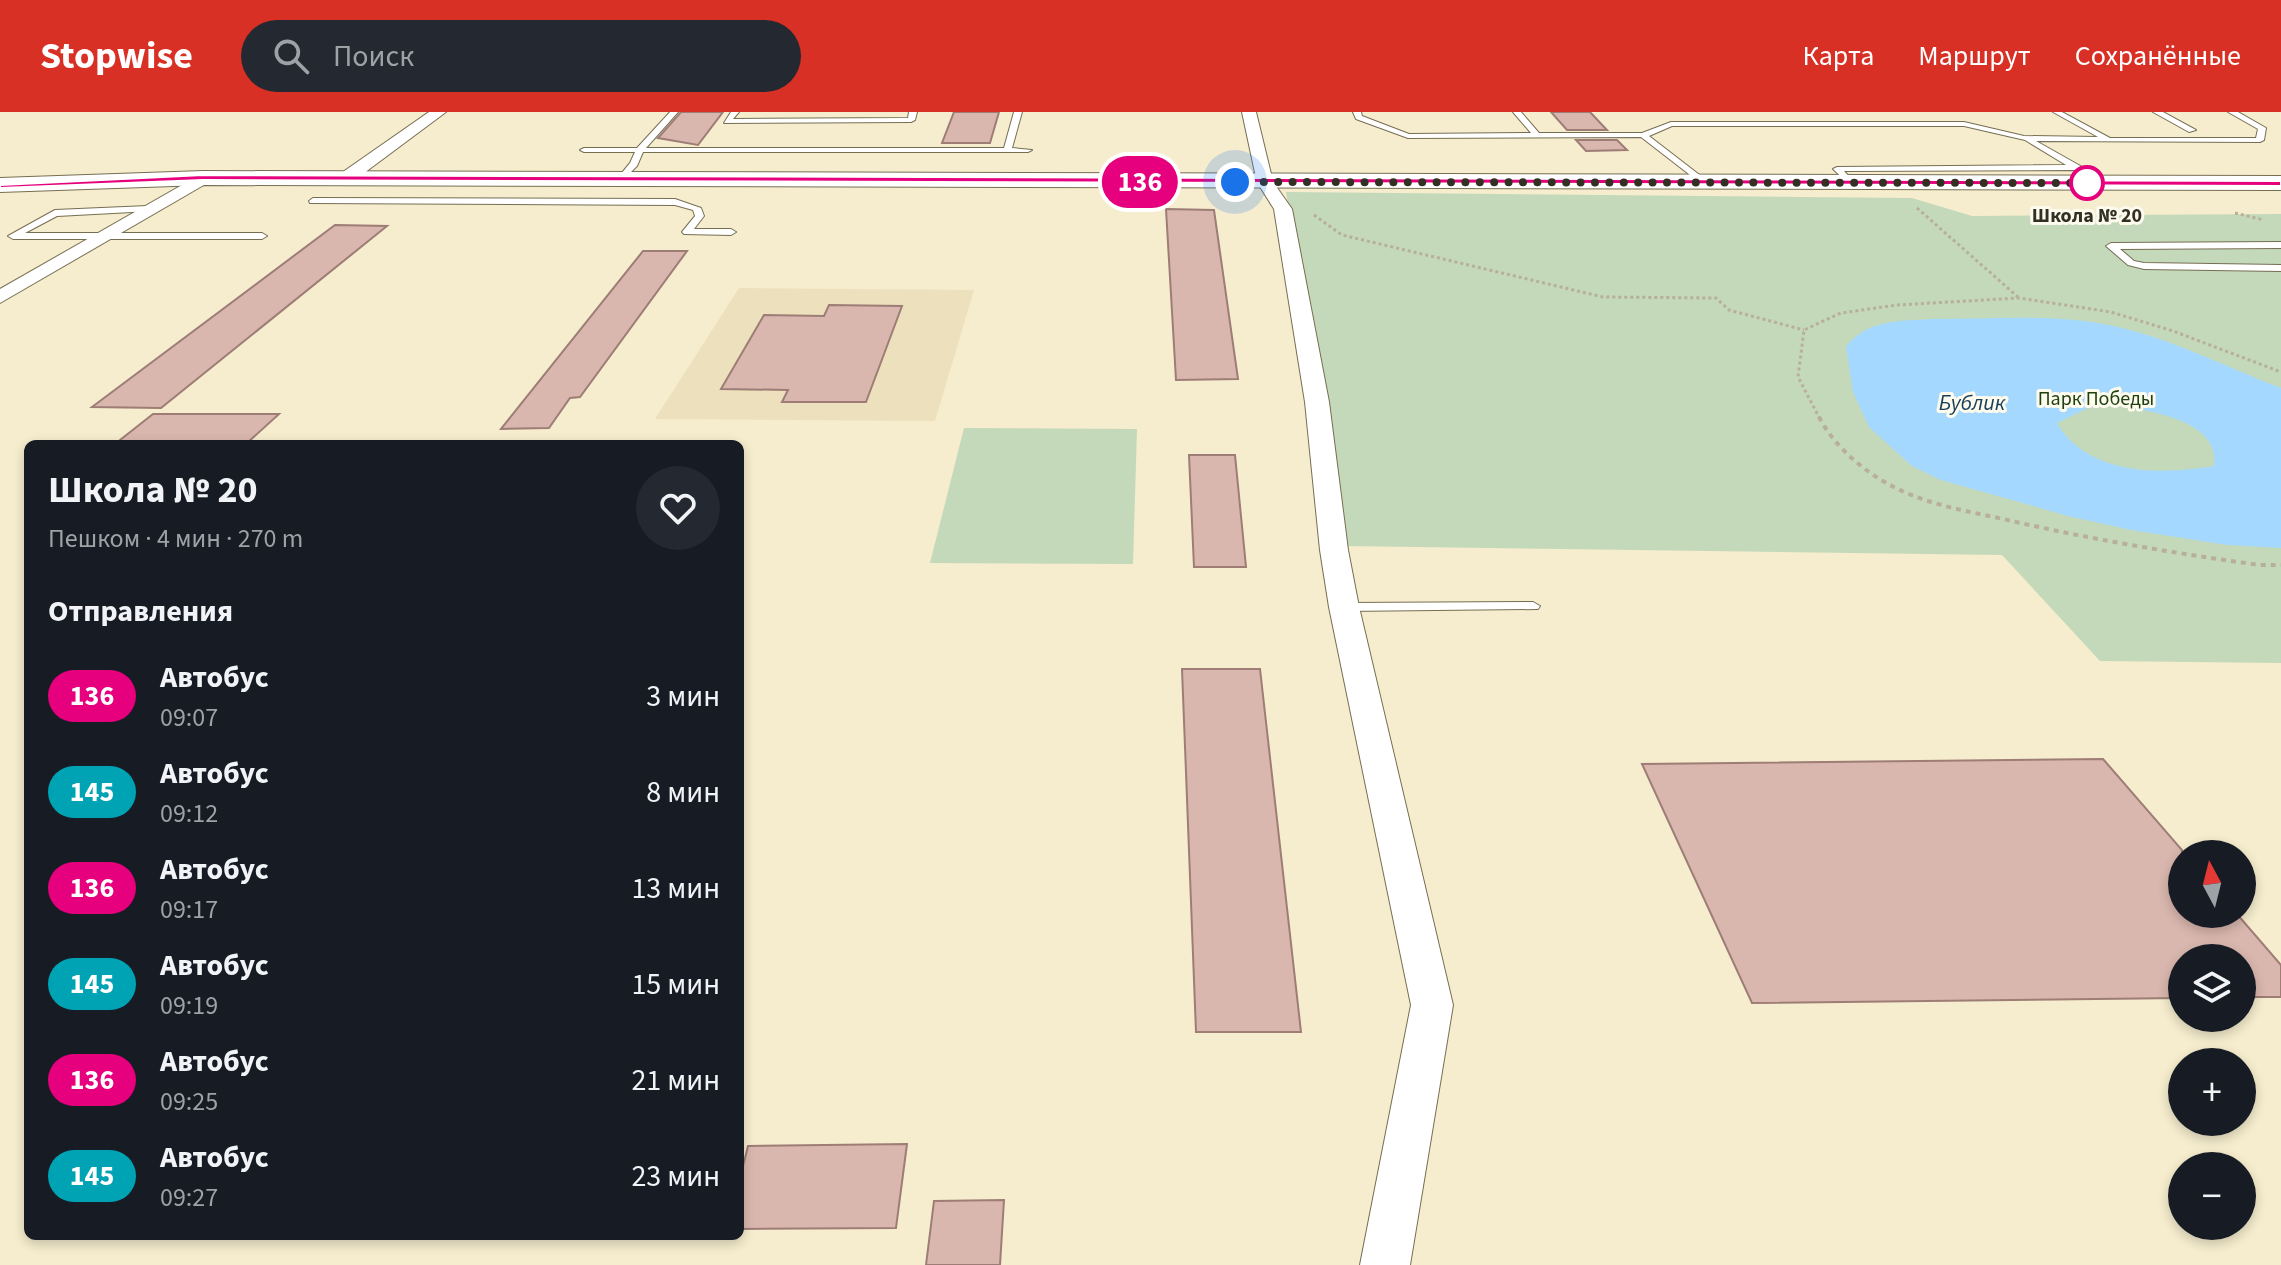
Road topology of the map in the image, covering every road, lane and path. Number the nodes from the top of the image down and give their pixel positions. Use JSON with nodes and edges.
{"nodes":[{"id":1,"x":439,"y":112,"type":"edge"},
{"id":2,"x":674,"y":112,"type":"edge"},
{"id":3,"x":735,"y":112,"type":"edge"},
{"id":4,"x":913,"y":112,"type":"edge"},
{"id":5,"x":1018,"y":112,"type":"edge"},
{"id":6,"x":1249,"y":112,"type":"edge"},
{"id":7,"x":1357,"y":112,"type":"edge"},
{"id":8,"x":1517,"y":112,"type":"edge"},
{"id":9,"x":2057,"y":112,"type":"edge"},
{"id":10,"x":2157,"y":112,"type":"edge"},
{"id":11,"x":2232,"y":112,"type":"edge"},
{"id":12,"x":2192,"y":130,"type":"dead end"},
{"id":13,"x":1643,"y":135,"type":"junction"},
{"id":14,"x":1537,"y":136,"type":"junction"},
{"id":15,"x":2024,"y":138,"type":"junction"},
{"id":16,"x":2108,"y":140,"type":"junction"},
{"id":17,"x":640,"y":149,"type":"junction"},
{"id":18,"x":584,"y":150,"type":"dead end"},
{"id":19,"x":1007,"y":150,"type":"junction"},
{"id":20,"x":1028,"y":150,"type":"dead end"},
{"id":21,"x":2079,"y":167,"type":"junction"},
{"id":22,"x":203,"y":178,"type":"junction"},
{"id":23,"x":346,"y":178,"type":"junction"},
{"id":24,"x":620,"y":180,"type":"junction"},
{"id":25,"x":1703,"y":182,"type":"junction"},
{"id":26,"x":1850,"y":182,"type":"junction"},
{"id":27,"x":2104,"y":183,"type":"junction"},
{"id":28,"x":2281,"y":183,"type":"edge"},
{"id":29,"x":0,"y":185,"type":"edge"},
{"id":30,"x":1274,"y":195,"type":"junction"},
{"id":31,"x":313,"y":201,"type":"dead end"},
{"id":32,"x":1912,"y":204,"type":"dead end"},
{"id":33,"x":148,"y":209,"type":"junction"},
{"id":34,"x":731,"y":232,"type":"dead end"},
{"id":35,"x":262,"y":236,"type":"dead end"},
{"id":36,"x":101,"y":237,"type":"junction"},
{"id":37,"x":2281,"y":245,"type":"edge"},
{"id":38,"x":2281,"y":268,"type":"edge"},
{"id":39,"x":0,"y":297,"type":"edge"},
{"id":40,"x":2019,"y":298,"type":"junction"},
{"id":41,"x":1804,"y":330,"type":"junction"},
{"id":42,"x":2281,"y":372,"type":"edge"},
{"id":43,"x":2281,"y":565,"type":"edge"},
{"id":44,"x":1533,"y":606,"type":"dead end"},
{"id":45,"x":1344,"y":607,"type":"junction"},
{"id":46,"x":1385,"y":1265,"type":"edge"}],
"edges":[{"from":1,"to":23,"type":"street"},
{"from":2,"to":17,"type":"lane"},
{"from":3,"to":4,"type":"lane"},
{"from":5,"to":19,"type":"lane"},
{"from":6,"to":30,"type":"street"},
{"from":7,"to":14,"type":"lane"},
{"from":8,"to":14,"type":"lane"},
{"from":9,"to":16,"type":"lane"},
{"from":10,"to":12,"type":"lane"},
{"from":11,"to":16,"type":"lane"},
{"from":13,"to":14,"type":"lane"},
{"from":13,"to":15,"type":"lane"},
{"from":13,"to":25,"type":"lane"},
{"from":15,"to":16,"type":"lane"},
{"from":15,"to":21,"type":"lane"},
{"from":17,"to":18,"type":"lane"},
{"from":17,"to":19,"type":"lane"},
{"from":17,"to":24,"type":"lane"},
{"from":19,"to":20,"type":"lane"},
{"from":21,"to":26,"type":"lane"},
{"from":21,"to":27,"type":"lane"},
{"from":22,"to":23,"type":"main road"},
{"from":22,"to":29,"type":"main road"},
{"from":22,"to":33,"type":"street"},
{"from":23,"to":24,"type":"main road"},
{"from":24,"to":30,"type":"main road"},
{"from":25,"to":26,"type":"main road"},
{"from":25,"to":30,"type":"main road"},
{"from":26,"to":27,"type":"main road"},
{"from":27,"to":28,"type":"main road"},
{"from":30,"to":41,"type":"path"},
{"from":30,"to":45,"type":"street"},
{"from":31,"to":34,"type":"lane"},
{"from":32,"to":40,"type":"path"},
{"from":33,"to":36,"type":"street"},
{"from":33,"to":36,"type":"lane"},
{"from":35,"to":36,"type":"lane"},
{"from":36,"to":39,"type":"street"},
{"from":37,"to":38,"type":"lane"},
{"from":40,"to":41,"type":"path"},
{"from":40,"to":42,"type":"path"},
{"from":41,"to":43,"type":"path"},
{"from":44,"to":45,"type":"lane"},
{"from":45,"to":46,"type":"street"}]}
